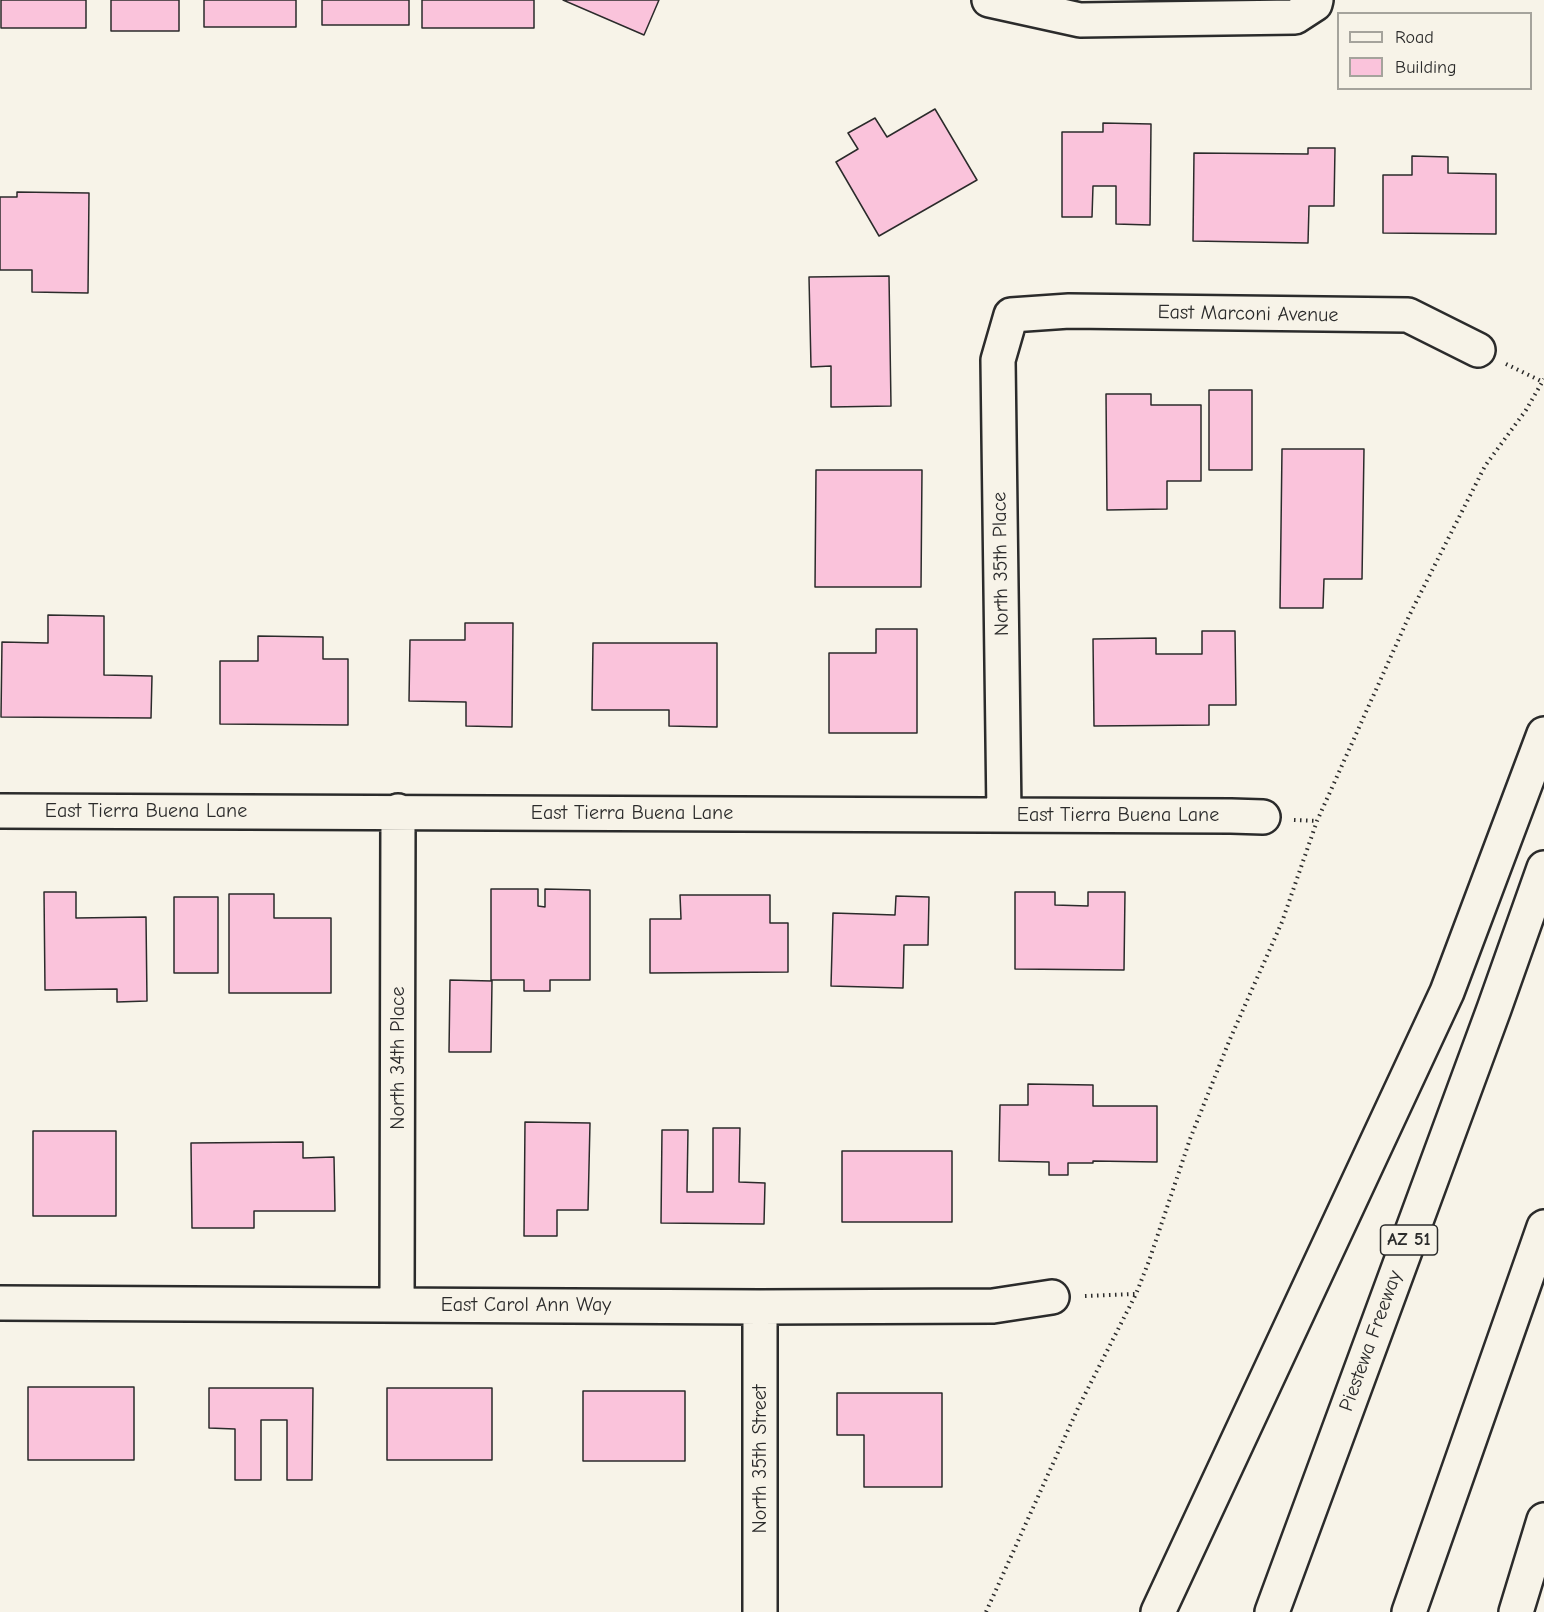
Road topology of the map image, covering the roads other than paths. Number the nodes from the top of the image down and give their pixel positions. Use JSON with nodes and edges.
{"nodes":[{"id":1,"x":988,"y":0,"type":"edge"},
{"id":2,"x":1316,"y":0,"type":"edge"},
{"id":3,"x":1011,"y":315,"type":"joint"},
{"id":4,"x":1478,"y":350,"type":"road end"},
{"id":5,"x":1544,"y":734,"type":"edge"},
{"id":6,"x":0,"y":811,"type":"edge"},
{"id":7,"x":398,"y":811,"type":"junction"},
{"id":8,"x":1004,"y":815,"type":"junction"},
{"id":9,"x":1263,"y":817,"type":"dead end"},
{"id":10,"x":1544,"y":868,"type":"edge"},
{"id":11,"x":1544,"y":1227,"type":"edge"},
{"id":12,"x":1052,"y":1298,"type":"road end"},
{"id":13,"x":0,"y":1303,"type":"edge"},
{"id":14,"x":397,"y":1304,"type":"junction"},
{"id":15,"x":760,"y":1307,"type":"junction"},
{"id":16,"x":1544,"y":1520,"type":"edge"},
{"id":17,"x":760,"y":1612,"type":"edge"},
{"id":18,"x":1158,"y":1612,"type":"edge"},
{"id":19,"x":1272,"y":1612,"type":"edge"},
{"id":20,"x":1409,"y":1612,"type":"edge"},
{"id":21,"x":1516,"y":1612,"type":"edge"}],
"edges":[{"from":1,"to":2,"type":"main road"},
{"from":3,"to":4,"type":"main road","name":"East Marconi Avenue"},
{"from":3,"to":8,"type":"main road","name":"North 35th Place"},
{"from":5,"to":18,"type":"main road"},
{"from":6,"to":7,"type":"main road","name":"East Tierra Buena Lane"},
{"from":7,"to":8,"type":"main road","name":"East Tierra Buena Lane"},
{"from":7,"to":14,"type":"main road","name":"North 34th Place"},
{"from":8,"to":9,"type":"main road","name":"East Tierra Buena Lane"},
{"from":10,"to":19,"type":"main road","name":"Piestewa Freeway","number":"AZ 51"},
{"from":11,"to":20,"type":"main road"},
{"from":12,"to":15,"type":"main road","name":"East Carol Ann Way"},
{"from":13,"to":14,"type":"main road","name":"East Carol Ann Way"},
{"from":14,"to":15,"type":"main road","name":"East Carol Ann Way"},
{"from":15,"to":17,"type":"main road","name":"North 35th Street"},
{"from":16,"to":21,"type":"main road"}]}
